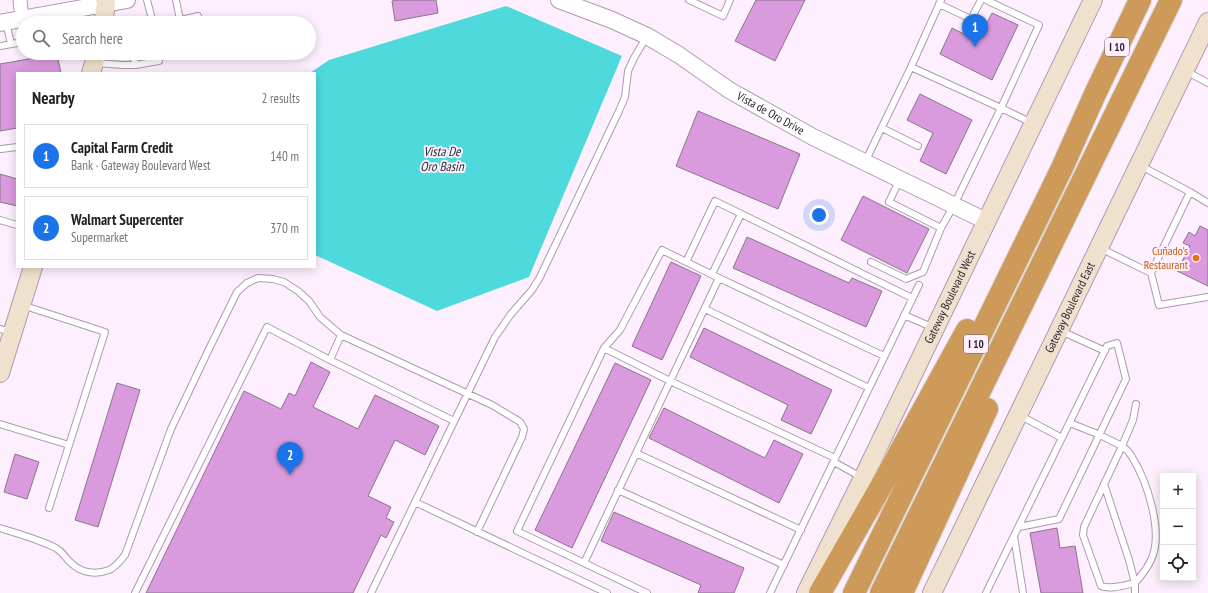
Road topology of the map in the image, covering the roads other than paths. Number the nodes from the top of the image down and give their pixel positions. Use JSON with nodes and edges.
{"nodes":[{"id":1,"x":20,"y":0,"type":"edge"},
{"id":2,"x":127,"y":0,"type":"edge"},
{"id":3,"x":147,"y":0,"type":"edge"},
{"id":4,"x":176,"y":0,"type":"edge"},
{"id":5,"x":559,"y":0,"type":"edge"},
{"id":6,"x":690,"y":0,"type":"edge"},
{"id":7,"x":730,"y":0,"type":"edge"},
{"id":8,"x":981,"y":0,"type":"edge"},
{"id":9,"x":986,"y":0,"type":"edge"},
{"id":10,"x":1093,"y":0,"type":"edge"},
{"id":11,"x":1140,"y":0,"type":"edge"},
{"id":12,"x":1171,"y":0,"type":"edge"},
{"id":13,"x":105,"y":2,"type":"edge"},
{"id":14,"x":940,"y":2,"type":"edge"},
{"id":15,"x":34,"y":16,"type":"edge"},
{"id":16,"x":104,"y":16,"type":"edge"},
{"id":17,"x":151,"y":16,"type":"edge"},
{"id":18,"x":179,"y":16,"type":"edge"},
{"id":19,"x":9,"y":21,"type":"edge"},
{"id":20,"x":1208,"y":22,"type":"edge"},
{"id":21,"x":647,"y":36,"type":"junction"},
{"id":22,"x":16,"y":43,"type":"edge"},
{"id":23,"x":10,"y":44,"type":"junction"},
{"id":24,"x":0,"y":46,"type":"edge"},
{"id":25,"x":134,"y":60,"type":"edge"},
{"id":26,"x":159,"y":60,"type":"edge"},
{"id":27,"x":94,"y":63,"type":"edge"},
{"id":28,"x":135,"y":64,"type":"junction"},
{"id":29,"x":911,"y":67,"type":"junction"},
{"id":30,"x":1184,"y":70,"type":"junction"},
{"id":31,"x":1208,"y":83,"type":"edge"},
{"id":32,"x":1094,"y":94,"type":"junction"},
{"id":33,"x":1001,"y":108,"type":"junction"},
{"id":34,"x":1033,"y":124,"type":"junction"},
{"id":35,"x":882,"y":128,"type":"junction"},
{"id":36,"x":918,"y":146,"type":"dead end"},
{"id":37,"x":16,"y":147,"type":"edge"},
{"id":38,"x":1,"y":149,"type":"edge"},
{"id":39,"x":865,"y":162,"type":"junction"},
{"id":40,"x":1139,"y":164,"type":"junction"},
{"id":41,"x":900,"y":179,"type":"junction"},
{"id":42,"x":1190,"y":192,"type":"junction"},
{"id":43,"x":1208,"y":203,"type":"edge"},
{"id":44,"x":954,"y":205,"type":"junction"},
{"id":45,"x":741,"y":214,"type":"junction"},
{"id":46,"x":0,"y":220,"type":"edge"},
{"id":47,"x":986,"y":221,"type":"junction"},
{"id":48,"x":16,"y":225,"type":"edge"},
{"id":49,"x":941,"y":228,"type":"junction"},
{"id":50,"x":1099,"y":248,"type":"junction"},
{"id":51,"x":1045,"y":256,"type":"junction"},
{"id":52,"x":686,"y":262,"type":"junction"},
{"id":53,"x":871,"y":262,"type":"dead end"},
{"id":54,"x":33,"y":268,"type":"edge"},
{"id":55,"x":1151,"y":273,"type":"junction"},
{"id":56,"x":712,"y":274,"type":"junction"},
{"id":57,"x":719,"y":278,"type":"junction"},
{"id":58,"x":918,"y":285,"type":"dead end"},
{"id":59,"x":1208,"y":297,"type":"edge"},
{"id":60,"x":912,"y":298,"type":"junction"},
{"id":61,"x":21,"y":305,"type":"junction"},
{"id":62,"x":705,"y":309,"type":"junction"},
{"id":63,"x":904,"y":315,"type":"junction"},
{"id":64,"x":935,"y":328,"type":"junction"},
{"id":65,"x":6,"y":330,"type":"edge"},
{"id":66,"x":1059,"y":330,"type":"junction"},
{"id":67,"x":341,"y":335,"type":"junction"},
{"id":68,"x":604,"y":348,"type":"junction"},
{"id":69,"x":1105,"y":351,"type":"junction"},
{"id":70,"x":884,"y":356,"type":"junction"},
{"id":71,"x":330,"y":360,"type":"junction"},
{"id":72,"x":0,"y":373,"type":"edge"},
{"id":73,"x":670,"y":381,"type":"junction"},
{"id":74,"x":869,"y":388,"type":"junction"},
{"id":75,"x":468,"y":394,"type":"junction"},
{"id":76,"x":1136,"y":404,"type":"dead end"},
{"id":77,"x":1018,"y":415,"type":"junction"},
{"id":78,"x":454,"y":421,"type":"junction"},
{"id":79,"x":1070,"y":423,"type":"junction"},
{"id":80,"x":0,"y":424,"type":"edge"},
{"id":81,"x":1100,"y":435,"type":"junction"},
{"id":82,"x":1062,"y":438,"type":"junction"},
{"id":83,"x":69,"y":445,"type":"junction"},
{"id":84,"x":1122,"y":446,"type":"junction"},
{"id":85,"x":636,"y":453,"type":"junction"},
{"id":86,"x":834,"y":460,"type":"junction"},
{"id":87,"x":863,"y":478,"type":"junction"},
{"id":88,"x":1104,"y":484,"type":"junction"},
{"id":89,"x":618,"y":490,"type":"junction"},
{"id":90,"x":415,"y":502,"type":"junction"},
{"id":91,"x":49,"y":508,"type":"dead end"},
{"id":92,"x":1019,"y":527,"type":"junction"},
{"id":93,"x":0,"y":528,"type":"edge"},
{"id":94,"x":801,"y":530,"type":"junction"},
{"id":95,"x":477,"y":532,"type":"junction"},
{"id":96,"x":1014,"y":536,"type":"junction"},
{"id":97,"x":584,"y":563,"type":"junction"},
{"id":98,"x":784,"y":565,"type":"junction"},
{"id":99,"x":1135,"y":583,"type":"junction"},
{"id":100,"x":135,"y":593,"type":"edge"},
{"id":101,"x":371,"y":593,"type":"edge"},
{"id":102,"x":606,"y":593,"type":"edge"},
{"id":103,"x":647,"y":593,"type":"edge"},
{"id":104,"x":770,"y":593,"type":"edge"},
{"id":105,"x":806,"y":593,"type":"edge"},
{"id":106,"x":820,"y":593,"type":"edge"},
{"id":107,"x":854,"y":593,"type":"edge"},
{"id":108,"x":881,"y":593,"type":"edge"},
{"id":109,"x":902,"y":593,"type":"edge"},
{"id":110,"x":932,"y":593,"type":"edge"},
{"id":111,"x":986,"y":593,"type":"edge"},
{"id":112,"x":1023,"y":593,"type":"edge"},
{"id":113,"x":1135,"y":593,"type":"edge"}],
"edges":[{"from":1,"to":19,"type":"street"},
{"from":2,"to":13,"type":"street"},
{"from":3,"to":17,"type":"lane"},
{"from":4,"to":18,"type":"lane"},
{"from":5,"to":21,"type":"street","name":"Vista de Oro Drive"},
{"from":6,"to":7,"type":"lane"},
{"from":8,"to":14,"type":"lane"},
{"from":9,"to":33,"type":"lane"},
{"from":10,"to":34,"type":"main road","name":"Gateway Boulevard West"},
{"from":11,"to":32,"type":"highway","number":"I 10"},
{"from":12,"to":51,"type":"highway","number":"I 10"},
{"from":13,"to":15,"type":"street"},
{"from":13,"to":16,"type":"main road"},
{"from":14,"to":29,"type":"lane"},
{"from":19,"to":23,"type":"lane"},
{"from":20,"to":30,"type":"main road","name":"Gateway Boulevard East"},
{"from":21,"to":39,"type":"street","name":"Vista de Oro Drive"},
{"from":21,"to":75,"type":"lane"},
{"from":22,"to":23,"type":"lane"},
{"from":23,"to":24,"type":"lane"},
{"from":25,"to":28,"type":"lane"},
{"from":26,"to":28,"type":"lane"},
{"from":27,"to":28,"type":"lane"},
{"from":29,"to":33,"type":"lane"},
{"from":29,"to":35,"type":"lane"},
{"from":30,"to":31,"type":"lane"},
{"from":30,"to":40,"type":"main road","name":"Gateway Boulevard East"},
{"from":32,"to":106,"type":"highway"},
{"from":32,"to":107,"type":"highway","number":"I 10"},
{"from":33,"to":34,"type":"lane"},
{"from":33,"to":44,"type":"lane"},
{"from":34,"to":47,"type":"main road","name":"Gateway Boulevard West"},
{"from":35,"to":36,"type":"lane"},
{"from":35,"to":39,"type":"lane"},
{"from":37,"to":38,"type":"lane"},
{"from":39,"to":41,"type":"street","name":"Vista de Oro Drive"},
{"from":40,"to":42,"type":"lane"},
{"from":40,"to":50,"type":"main road","name":"Gateway Boulevard East"},
{"from":41,"to":44,"type":"street","name":"Vista de Oro Drive"},
{"from":41,"to":49,"type":"lane"},
{"from":42,"to":43,"type":"lane"},
{"from":42,"to":55,"type":"lane"},
{"from":44,"to":47,"type":"street","name":"Vista de Oro Drive"},
{"from":44,"to":49,"type":"lane"},
{"from":45,"to":52,"type":"lane"},
{"from":45,"to":56,"type":"lane"},
{"from":45,"to":60,"type":"lane"},
{"from":46,"to":48,"type":"lane"},
{"from":47,"to":64,"type":"main road","name":"Gateway Boulevard West"},
{"from":49,"to":53,"type":"lane"},
{"from":50,"to":55,"type":"lane"},
{"from":50,"to":66,"type":"main road","name":"Gateway Boulevard East"},
{"from":51,"to":108,"type":"highway","number":"I 10"},
{"from":51,"to":109,"type":"highway"},
{"from":52,"to":56,"type":"lane"},
{"from":52,"to":68,"type":"lane"},
{"from":54,"to":61,"type":"main road"},
{"from":55,"to":59,"type":"lane"},
{"from":56,"to":57,"type":"lane"},
{"from":57,"to":62,"type":"lane"},
{"from":57,"to":70,"type":"lane"},
{"from":58,"to":60,"type":"lane"},
{"from":60,"to":63,"type":"lane"},
{"from":61,"to":65,"type":"main road"},
{"from":61,"to":83,"type":"lane"},
{"from":62,"to":73,"type":"lane"},
{"from":62,"to":74,"type":"lane"},
{"from":63,"to":64,"type":"lane"},
{"from":63,"to":70,"type":"lane"},
{"from":64,"to":87,"type":"main road","name":"Gateway Boulevard West"},
{"from":65,"to":72,"type":"main road"},
{"from":66,"to":69,"type":"lane"},
{"from":66,"to":77,"type":"main road","name":"Gateway Boulevard East"},
{"from":67,"to":71,"type":"lane"},
{"from":67,"to":75,"type":"lane"},
{"from":67,"to":93,"type":"lane"},
{"from":68,"to":73,"type":"lane"},
{"from":68,"to":97,"type":"lane"},
{"from":69,"to":79,"type":"lane"},
{"from":69,"to":81,"type":"lane"},
{"from":70,"to":74,"type":"lane"},
{"from":71,"to":78,"type":"lane"},
{"from":71,"to":100,"type":"lane"},
{"from":73,"to":85,"type":"lane"},
{"from":73,"to":86,"type":"lane"},
{"from":74,"to":86,"type":"lane"},
{"from":75,"to":78,"type":"lane"},
{"from":75,"to":95,"type":"lane"},
{"from":76,"to":84,"type":"lane"},
{"from":77,"to":82,"type":"lane"},
{"from":77,"to":110,"type":"main road","name":"Gateway Boulevard East"},
{"from":78,"to":90,"type":"lane"},
{"from":79,"to":81,"type":"lane"},
{"from":79,"to":82,"type":"lane"},
{"from":80,"to":83,"type":"lane"},
{"from":81,"to":84,"type":"lane"},
{"from":81,"to":92,"type":"lane"},
{"from":82,"to":92,"type":"lane"},
{"from":83,"to":91,"type":"lane"},
{"from":84,"to":88,"type":"lane"},
{"from":84,"to":99,"type":"lane"},
{"from":85,"to":89,"type":"lane"},
{"from":85,"to":94,"type":"lane"},
{"from":86,"to":87,"type":"lane"},
{"from":86,"to":94,"type":"lane"},
{"from":87,"to":105,"type":"main road","name":"Gateway Boulevard West"},
{"from":88,"to":99,"type":"lane"},
{"from":88,"to":99,"type":"lane"},
{"from":89,"to":97,"type":"lane"},
{"from":89,"to":98,"type":"lane"},
{"from":90,"to":95,"type":"lane"},
{"from":90,"to":101,"type":"lane"},
{"from":92,"to":96,"type":"lane"},
{"from":94,"to":98,"type":"lane"},
{"from":95,"to":102,"type":"lane"},
{"from":96,"to":111,"type":"lane"},
{"from":96,"to":112,"type":"lane"},
{"from":97,"to":103,"type":"lane"},
{"from":98,"to":104,"type":"lane"},
{"from":99,"to":113,"type":"lane"}]}
